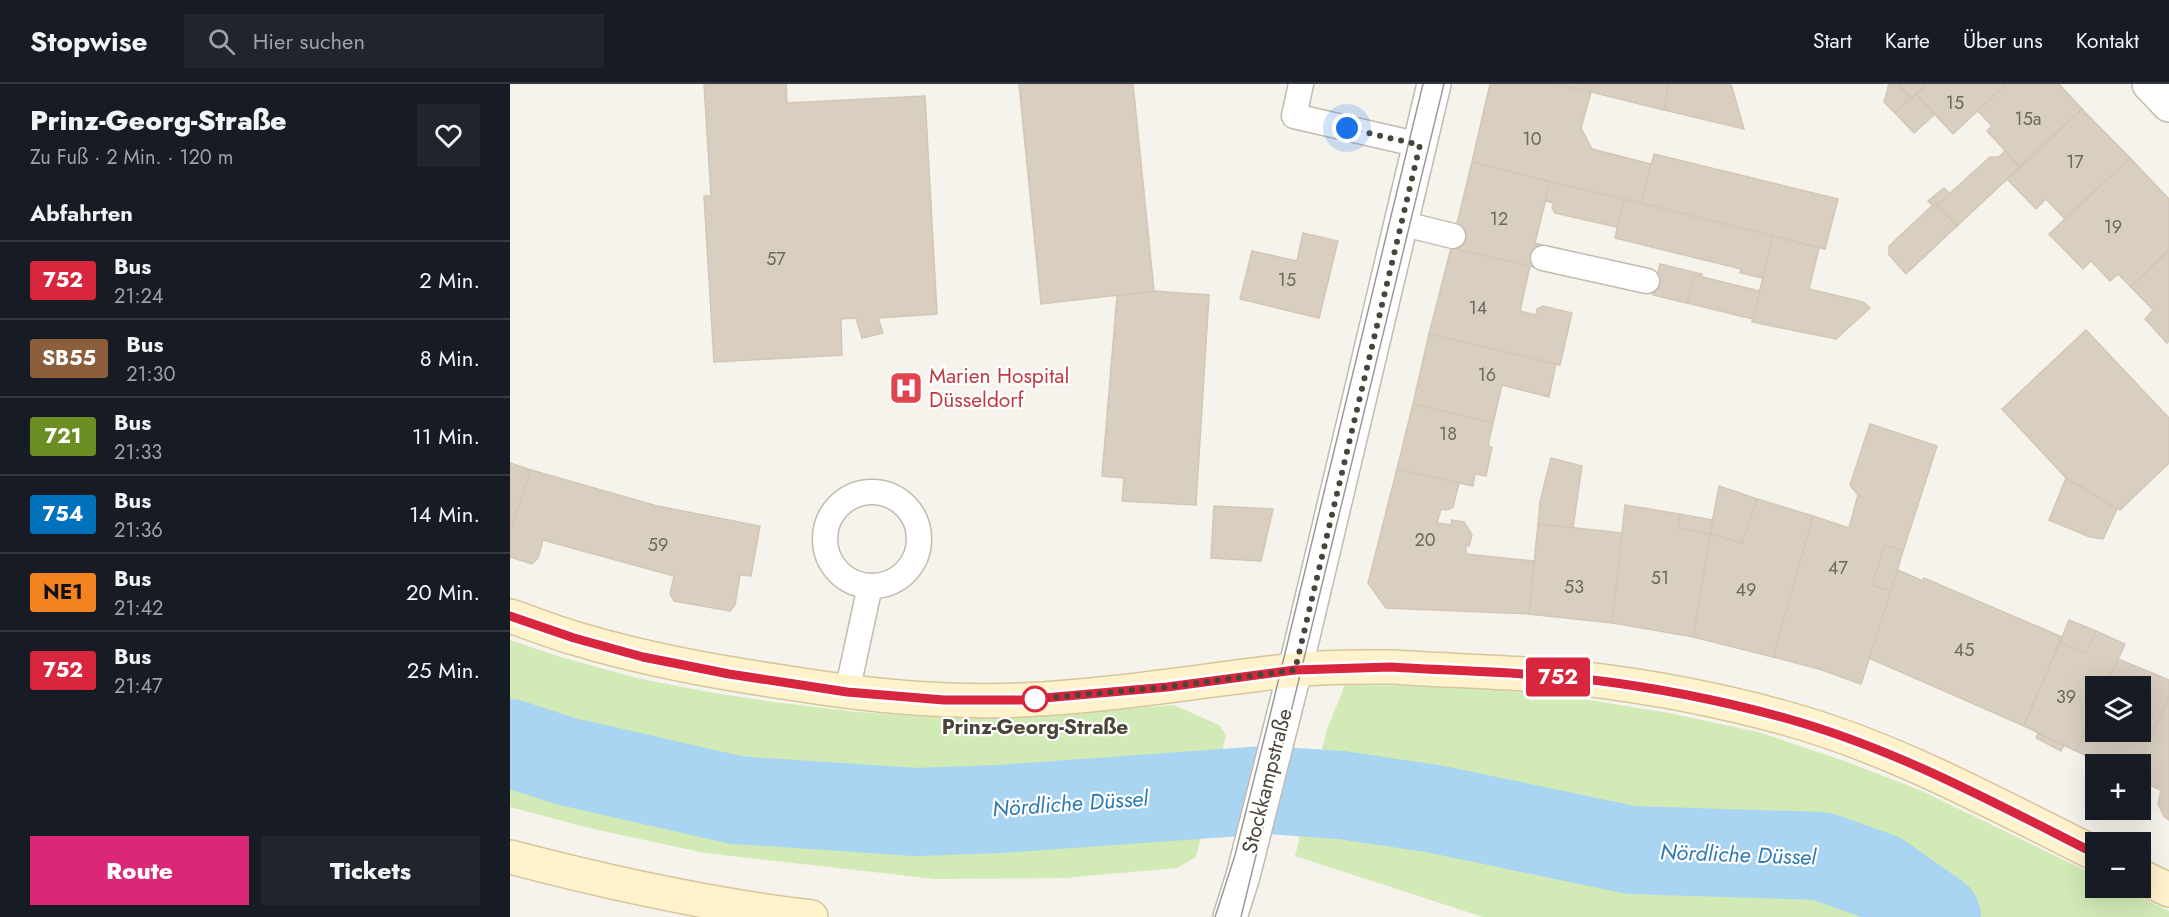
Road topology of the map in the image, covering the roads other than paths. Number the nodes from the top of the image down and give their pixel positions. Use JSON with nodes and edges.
{"nodes":[{"id":1,"x":1301,"y":84,"type":"edge"},
{"id":2,"x":1434,"y":84,"type":"edge"},
{"id":3,"x":2149,"y":84,"type":"edge"},
{"id":4,"x":2169,"y":105,"type":"edge"},
{"id":5,"x":1420,"y":145,"type":"junction"},
{"id":6,"x":1400,"y":223,"type":"junction"},
{"id":7,"x":1453,"y":236,"type":"dead end"},
{"id":8,"x":1543,"y":258,"type":"dead end"},
{"id":9,"x":1647,"y":281,"type":"dead end"},
{"id":10,"x":870,"y":586,"type":"dead end"},
{"id":11,"x":510,"y":616,"type":"edge"},
{"id":12,"x":1295,"y":670,"type":"junction"},
{"id":13,"x":847,"y":692,"type":"junction"},
{"id":14,"x":2085,"y":849,"type":"edge"},
{"id":15,"x":510,"y":857,"type":"edge"},
{"id":16,"x":2151,"y":881,"type":"edge"},
{"id":17,"x":2169,"y":890,"type":"edge"},
{"id":18,"x":811,"y":917,"type":"edge"},
{"id":19,"x":1230,"y":917,"type":"edge"}],
"edges":[{"from":1,"to":5,"type":"lane"},
{"from":2,"to":5,"type":"street","name":"Stockkampstraße"},
{"from":3,"to":4,"type":"street"},
{"from":5,"to":6,"type":"street","name":"Stockkampstraße"},
{"from":6,"to":7,"type":"lane"},
{"from":6,"to":12,"type":"street","name":"Stockkampstraße"},
{"from":8,"to":9,"type":"lane"},
{"from":10,"to":13,"type":"lane"},
{"from":11,"to":13,"type":"main road"},
{"from":12,"to":13,"type":"main road"},
{"from":12,"to":14,"type":"main road"},
{"from":12,"to":19,"type":"street","name":"Stockkampstraße"},
{"from":15,"to":18,"type":"main road"},
{"from":16,"to":17,"type":"main road"}]}
